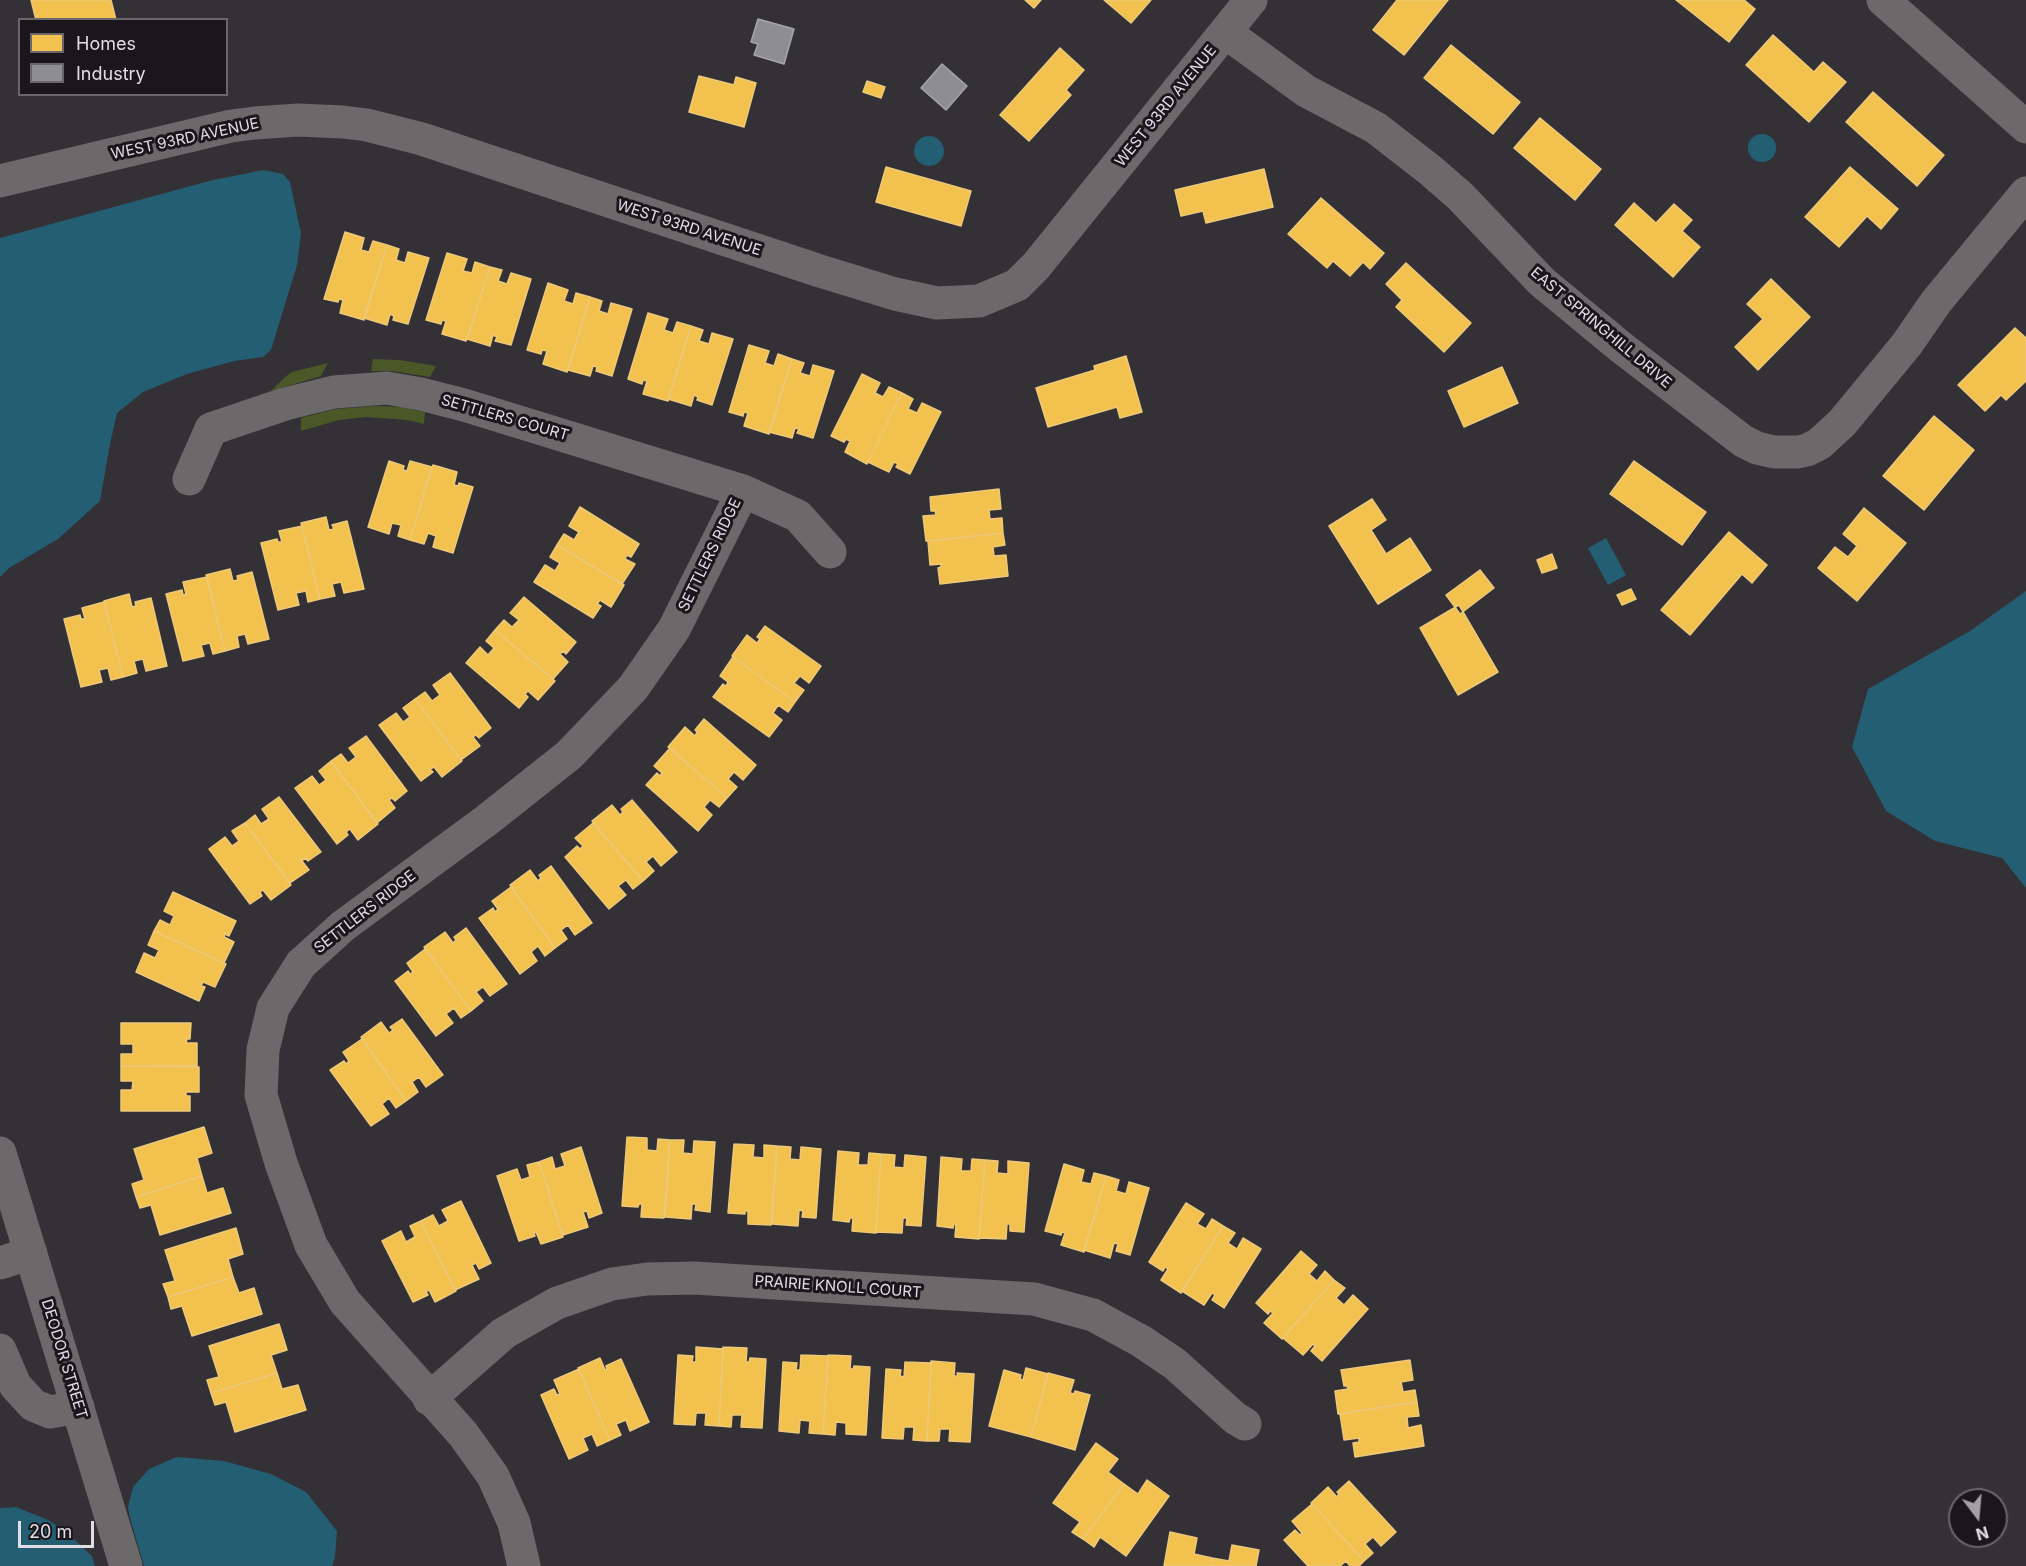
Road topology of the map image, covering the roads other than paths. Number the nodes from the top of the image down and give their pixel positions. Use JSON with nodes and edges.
{"nodes":[{"id":1,"x":1251,"y":0,"type":"edge"},
{"id":2,"x":1883,"y":0,"type":"edge"},
{"id":3,"x":1225,"y":32,"type":"junction"},
{"id":4,"x":2026,"y":127,"type":"edge"},
{"id":5,"x":0,"y":181,"type":"edge"},
{"id":6,"x":2026,"y":193,"type":"edge"},
{"id":7,"x":189,"y":479,"type":"dead end"},
{"id":8,"x":742,"y":491,"type":"junction"},
{"id":9,"x":830,"y":552,"type":"dead end"},
{"id":10,"x":0,"y":1153,"type":"edge"},
{"id":11,"x":31,"y":1253,"type":"junction"},
{"id":12,"x":0,"y":1263,"type":"edge"},
{"id":13,"x":0,"y":1350,"type":"edge"},
{"id":14,"x":429,"y":1399,"type":"junction"},
{"id":15,"x":78,"y":1407,"type":"junction"},
{"id":16,"x":1245,"y":1424,"type":"dead end"},
{"id":17,"x":126,"y":1566,"type":"edge"},
{"id":18,"x":524,"y":1566,"type":"edge"}],
"edges":[{"from":1,"to":3,"type":"street","name":"WEST 93RD AVENUE"},
{"from":2,"to":4,"type":"street"},
{"from":3,"to":5,"type":"street","name":"WEST 93RD AVENUE"},
{"from":3,"to":6,"type":"street","name":"EAST SPRINGHILL DRIVE"},
{"from":7,"to":8,"type":"street","name":"SETTLERS COURT"},
{"from":8,"to":9,"type":"street","name":"SETTLERS COURT"},
{"from":8,"to":14,"type":"street","name":"SETTLERS RIDGE"},
{"from":10,"to":11,"type":"street","name":"DEODOR STREET"},
{"from":11,"to":12,"type":"street"},
{"from":11,"to":15,"type":"street","name":"DEODOR STREET"},
{"from":13,"to":15,"type":"street"},
{"from":14,"to":16,"type":"street","name":"PRAIRIE KNOLL COURT"},
{"from":14,"to":18,"type":"street","name":"SETTLERS RIDGE"},
{"from":15,"to":17,"type":"street","name":"DEODOR STREET"}]}
